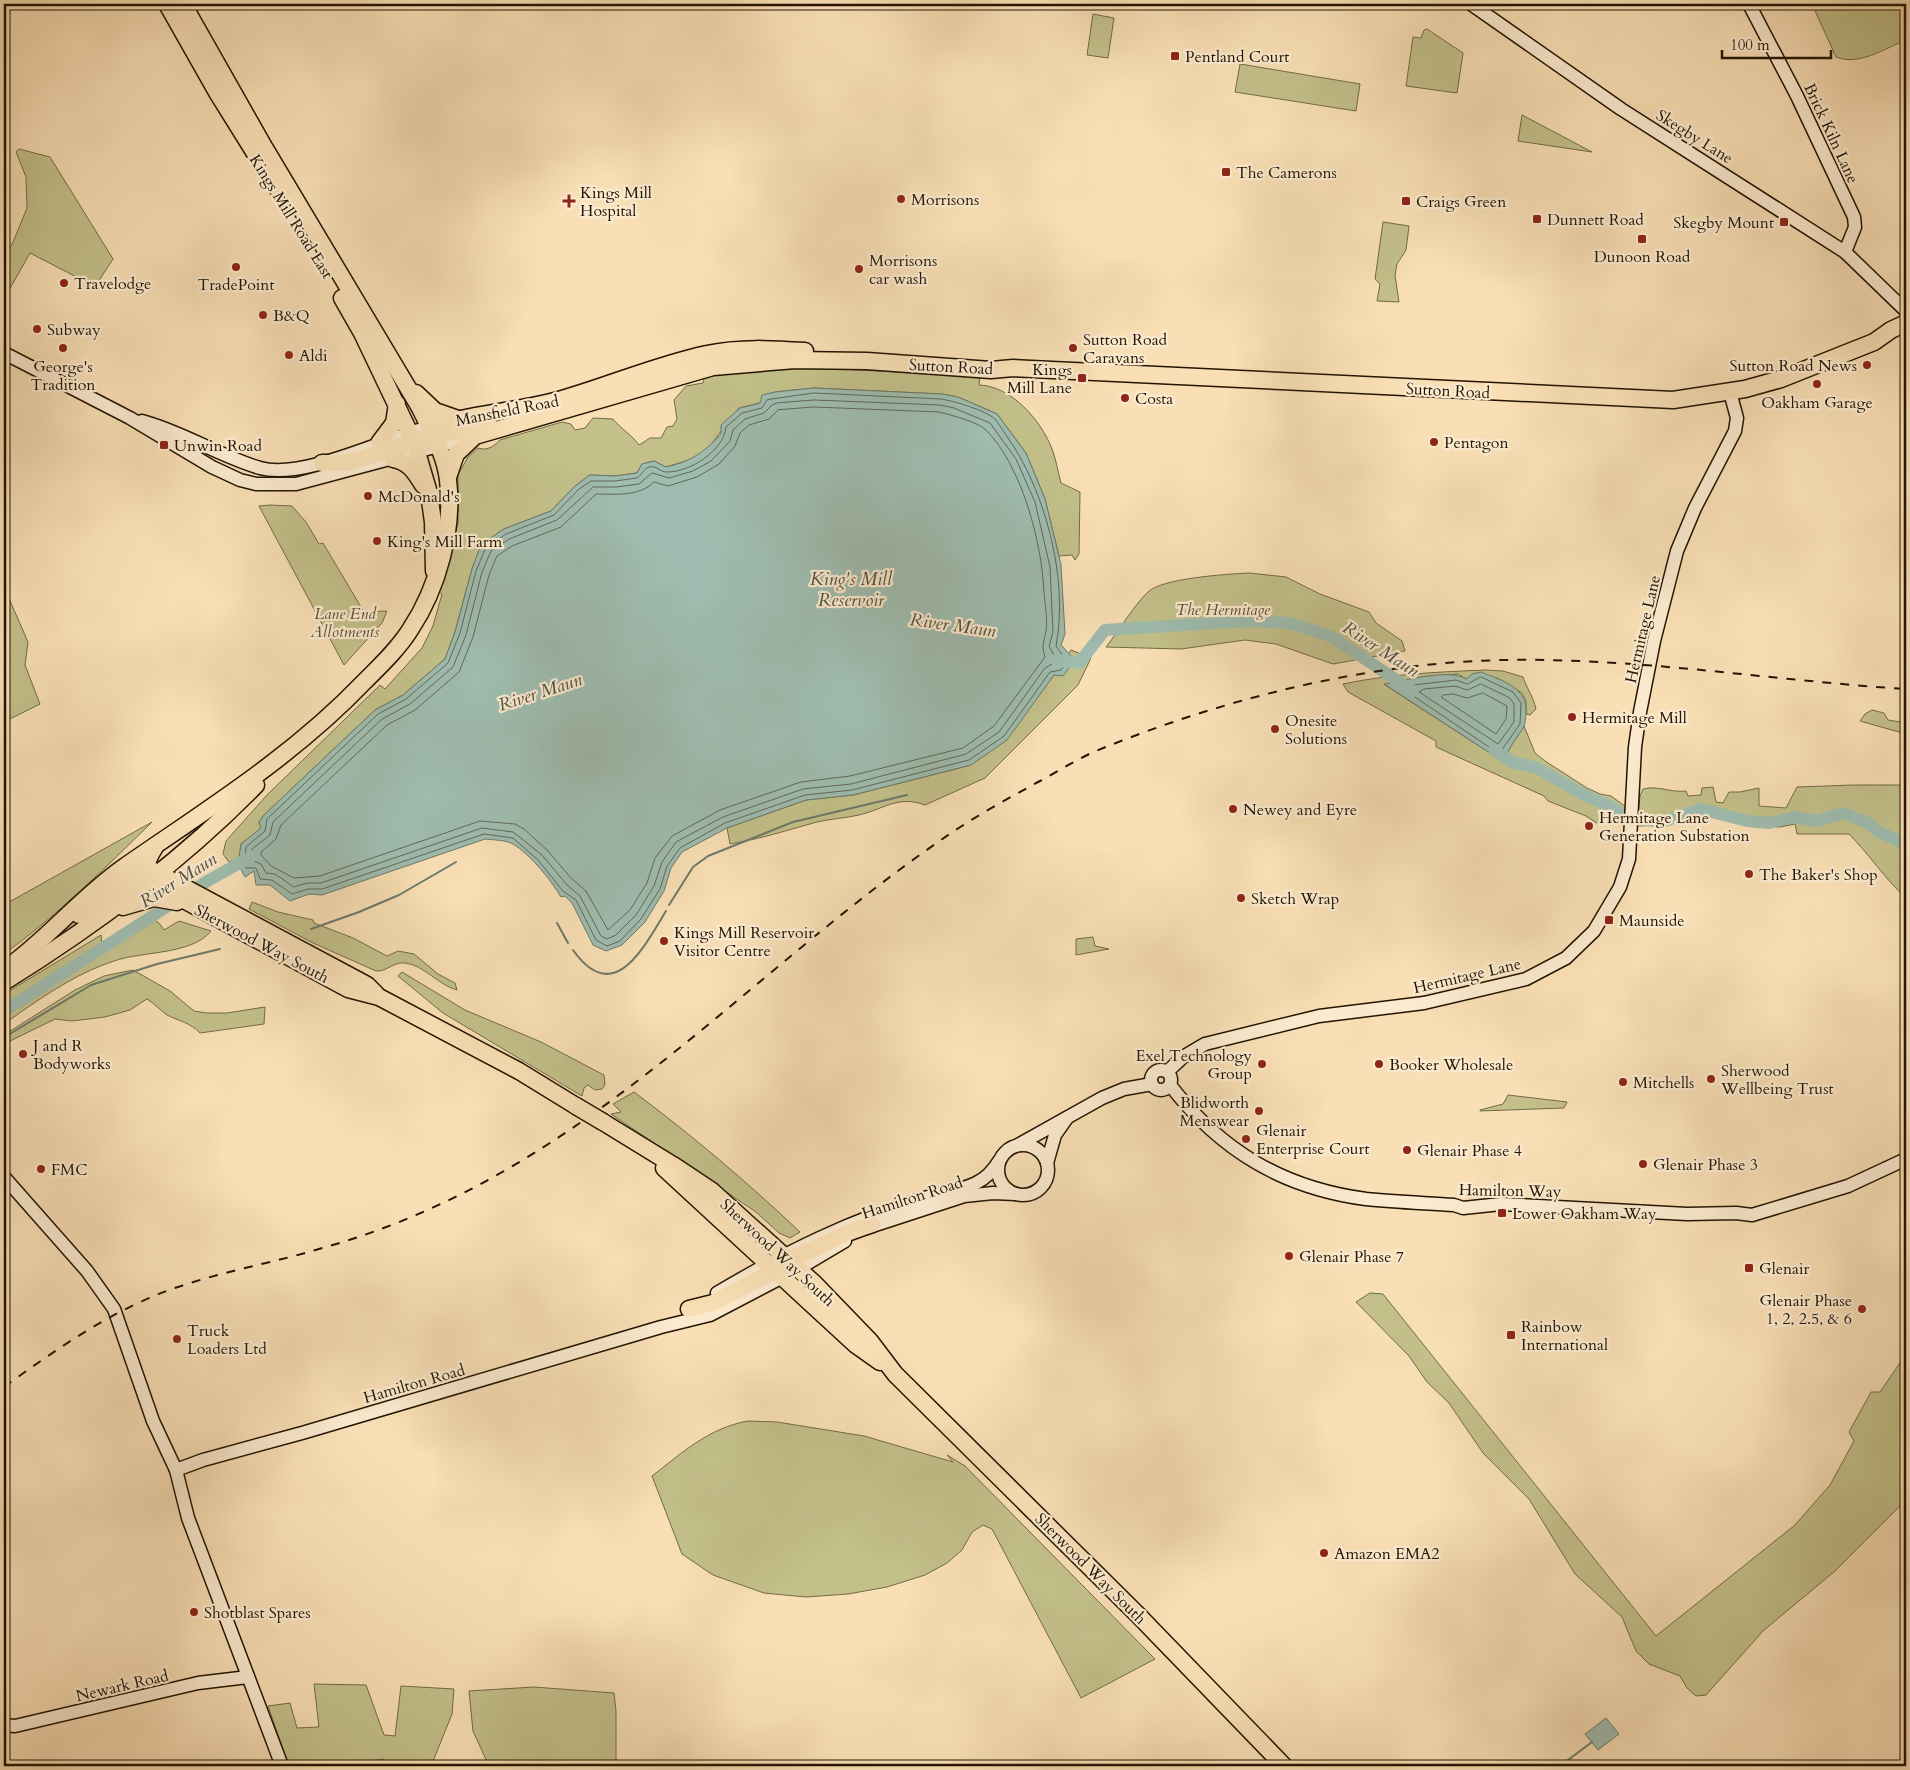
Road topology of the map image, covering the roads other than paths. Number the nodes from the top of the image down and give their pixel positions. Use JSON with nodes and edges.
{"nodes":[{"id":1,"x":167,"y":4,"type":"edge"},
{"id":2,"x":183,"y":4,"type":"edge"},
{"id":3,"x":1471,"y":4,"type":"edge"},
{"id":4,"x":1749,"y":4,"type":"edge"},
{"id":5,"x":1844,"y":252,"type":"junction"},
{"id":6,"x":1896,"y":302,"type":"junction"},
{"id":7,"x":1906,"y":311,"type":"edge"},
{"id":8,"x":1901,"y":329,"type":"edge"},
{"id":9,"x":375,"y":332,"type":"junction"},
{"id":10,"x":4,"y":353,"type":"edge"},
{"id":11,"x":891,"y":358,"type":"junction"},
{"id":12,"x":404,"y":382,"type":"junction"},
{"id":13,"x":1730,"y":392,"type":"junction"},
{"id":14,"x":396,"y":404,"type":"junction"},
{"id":15,"x":130,"y":418,"type":"junction"},
{"id":16,"x":458,"y":418,"type":"junction"},
{"id":17,"x":530,"y":420,"type":"junction"},
{"id":18,"x":475,"y":436,"type":"junction"},
{"id":19,"x":424,"y":440,"type":"junction"},
{"id":20,"x":379,"y":443,"type":"junction"},
{"id":21,"x":393,"y":459,"type":"junction"},
{"id":22,"x":322,"y":463,"type":"junction"},
{"id":23,"x":448,"y":477,"type":"junction"},
{"id":24,"x":428,"y":493,"type":"junction"},
{"id":25,"x":433,"y":548,"type":"junction"},
{"id":26,"x":434,"y":576,"type":"junction"},
{"id":27,"x":281,"y":758,"type":"junction"},
{"id":28,"x":154,"y":847,"type":"junction"},
{"id":29,"x":189,"y":848,"type":"junction"},
{"id":30,"x":152,"y":874,"type":"junction"},
{"id":31,"x":178,"y":890,"type":"junction"},
{"id":32,"x":110,"y":912,"type":"junction"},
{"id":33,"x":248,"y":929,"type":"junction"},
{"id":34,"x":44,"y":938,"type":"junction"},
{"id":35,"x":4,"y":970,"type":"edge"},
{"id":36,"x":4,"y":982,"type":"edge"},
{"id":37,"x":1168,"y":1071,"type":"junction"},
{"id":38,"x":1152,"y":1084,"type":"junction"},
{"id":39,"x":1170,"y":1085,"type":"junction"},
{"id":40,"x":1067,"y":1118,"type":"junction"},
{"id":41,"x":1018,"y":1146,"type":"junction"},
{"id":42,"x":645,"y":1149,"type":"junction"},
{"id":43,"x":1906,"y":1159,"type":"edge"},
{"id":44,"x":999,"y":1161,"type":"junction"},
{"id":45,"x":1047,"y":1164,"type":"junction"},
{"id":46,"x":4,"y":1176,"type":"edge"},
{"id":47,"x":1016,"y":1194,"type":"junction"},
{"id":48,"x":872,"y":1224,"type":"joint"},
{"id":49,"x":783,"y":1266,"type":"junction"},
{"id":50,"x":689,"y":1309,"type":"joint"},
{"id":51,"x":661,"y":1327,"type":"junction"},
{"id":52,"x":895,"y":1374,"type":"junction"},
{"id":53,"x":176,"y":1470,"type":"junction"},
{"id":54,"x":248,"y":1677,"type":"junction"},
{"id":55,"x":4,"y":1725,"type":"edge"},
{"id":56,"x":282,"y":1766,"type":"edge"},
{"id":57,"x":1284,"y":1766,"type":"edge"}],
"edges":[{"from":1,"to":14,"type":"highway","name":"Kings Mill Road East"},
{"from":2,"to":9,"type":"highway","name":"Kings Mill Road East"},
{"from":3,"to":5,"type":"street","name":"Skegby Lane"},
{"from":4,"to":5,"type":"street","name":"Brick Kiln Lane"},
{"from":5,"to":6,"type":"street","name":"Skegby Lane"},
{"from":6,"to":7,"type":"street","name":"Skegby Lane"},
{"from":6,"to":8,"type":"street"},
{"from":8,"to":13,"type":"highway","name":"Sutton Road"},
{"from":9,"to":12,"type":"highway","name":"Kings Mill Road East"},
{"from":9,"to":19,"type":"highway"},
{"from":10,"to":15,"type":"street","name":"Mansfield Road"},
{"from":11,"to":13,"type":"highway","name":"Sutton Road"},
{"from":11,"to":16,"type":"highway","name":"Mansfield Road"},
{"from":11,"to":17,"type":"highway","name":"Mansfield Road"},
{"from":12,"to":16,"type":"highway"},
{"from":12,"to":19,"type":"highway","name":"Kings Mill Road East"},
{"from":13,"to":37,"type":"street","name":"Hermitage Lane"},
{"from":14,"to":19,"type":"highway","name":"Kings Mill Road East"},
{"from":14,"to":20,"type":"highway"},
{"from":15,"to":21,"type":"street","name":"Mansfield Road"},
{"from":15,"to":22,"type":"street","name":"Mansfield Road"},
{"from":16,"to":19,"type":"highway","name":"Mansfield Road"},
{"from":17,"to":18,"type":"highway","name":"Mansfield Road"},
{"from":17,"to":19,"type":"highway"},
{"from":18,"to":19,"type":"street","name":"Mansfield Road"},
{"from":18,"to":23,"type":"highway"},
{"from":19,"to":20,"type":"street","name":"Mansfield Road"},
{"from":19,"to":21,"type":"street","name":"Mansfield Road"},
{"from":19,"to":22,"type":"highway"},
{"from":19,"to":23,"type":"highway"},
{"from":19,"to":24,"type":"highway"},
{"from":19,"to":25,"type":"highway"},
{"from":20,"to":22,"type":"street","name":"Mansfield Road"},
{"from":21,"to":24,"type":"highway"},
{"from":23,"to":26,"type":"highway"},
{"from":24,"to":25,"type":"highway"},
{"from":25,"to":26,"type":"highway"},
{"from":26,"to":27,"type":"highway"},
{"from":27,"to":28,"type":"highway"},
{"from":27,"to":29,"type":"highway"},
{"from":28,"to":30,"type":"highway"},
{"from":28,"to":34,"type":"highway"},
{"from":29,"to":30,"type":"highway"},
{"from":29,"to":31,"type":"highway"},
{"from":30,"to":31,"type":"highway","name":"Sherwood Way South"},
{"from":30,"to":32,"type":"highway"},
{"from":30,"to":34,"type":"highway"},
{"from":31,"to":32,"type":"highway"},
{"from":31,"to":33,"type":"highway","name":"Sherwood Way South"},
{"from":31,"to":33,"type":"highway","name":"Sherwood Way South"},
{"from":32,"to":36,"type":"highway"},
{"from":33,"to":42,"type":"highway","name":"Sherwood Way South","bridge":true},
{"from":34,"to":35,"type":"highway"},
{"from":37,"to":38,"type":"street"},
{"from":37,"to":39,"type":"street"},
{"from":38,"to":39,"type":"street"},
{"from":38,"to":40,"type":"street","name":"Hamilton Road"},
{"from":39,"to":43,"type":"street","name":"Hamilton Way"},
{"from":40,"to":41,"type":"street","name":"Hamilton Road"},
{"from":40,"to":45,"type":"street","name":"Hamilton Road"},
{"from":41,"to":44,"type":"street","name":"Hamilton Road"},
{"from":41,"to":45,"type":"street"},
{"from":42,"to":49,"type":"highway","name":"Sherwood Way South"},
{"from":42,"to":49,"type":"highway","name":"Sherwood Way South"},
{"from":44,"to":47,"type":"street"},
{"from":44,"to":49,"type":"street","name":"Hamilton Road"},
{"from":45,"to":47,"type":"street","name":"Hamilton Road"},
{"from":46,"to":53,"type":"street"},
{"from":47,"to":48,"type":"street","name":"Hamilton Road"},
{"from":48,"to":49,"type":"highway"},
{"from":49,"to":50,"type":"highway"},
{"from":49,"to":51,"type":"street","name":"Hamilton Road"},
{"from":49,"to":52,"type":"highway","name":"Sherwood Way South"},
{"from":49,"to":52,"type":"highway","name":"Sherwood Way South"},
{"from":50,"to":51,"type":"street","name":"Hamilton Road"},
{"from":51,"to":53,"type":"street","name":"Hamilton Road"},
{"from":52,"to":57,"type":"highway","name":"Sherwood Way South"},
{"from":53,"to":54,"type":"street"},
{"from":54,"to":55,"type":"street","name":"Newark Road"},
{"from":54,"to":56,"type":"street"}]}
